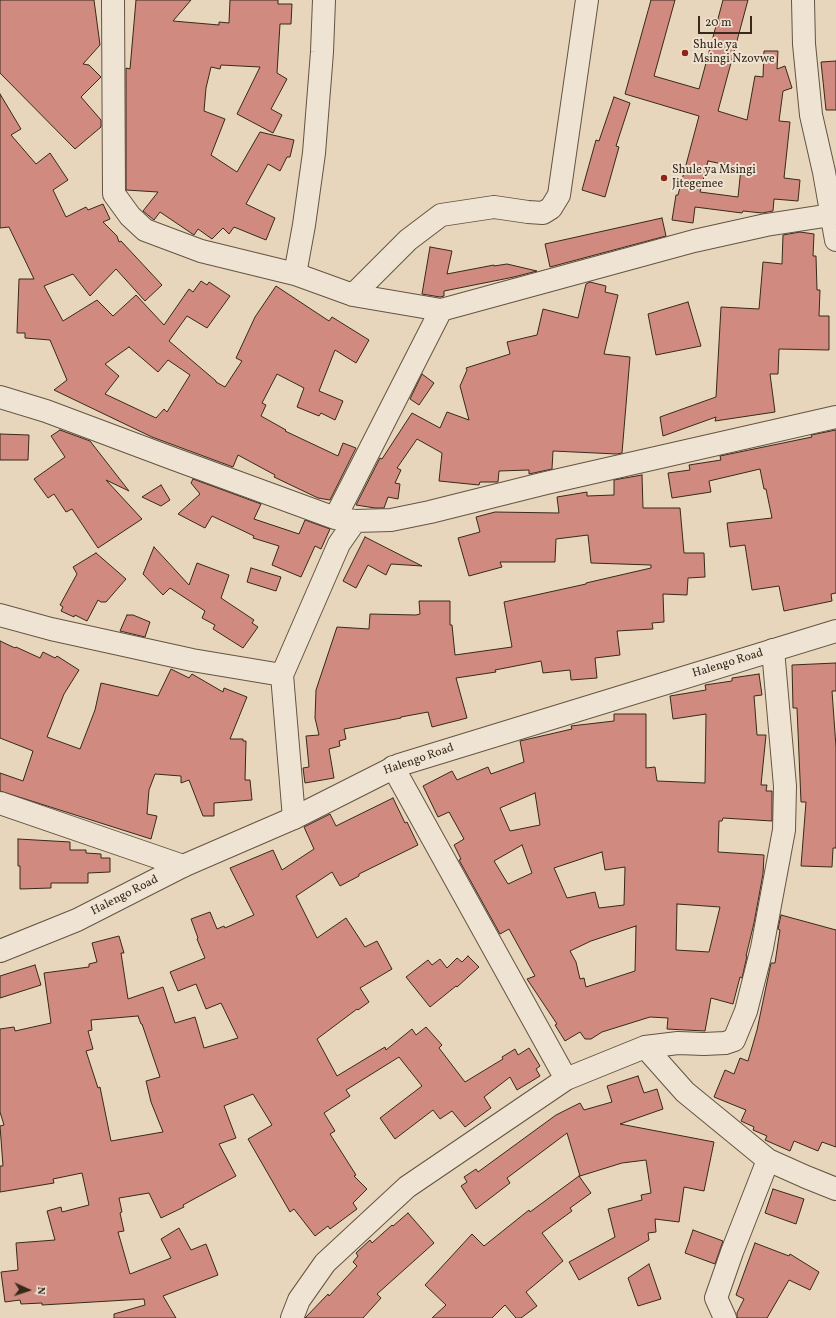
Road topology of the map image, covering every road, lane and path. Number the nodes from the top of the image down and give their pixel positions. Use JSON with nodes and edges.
{"nodes":[{"id":1,"x":113,"y":0,"type":"edge"},
{"id":2,"x":324,"y":0,"type":"edge"},
{"id":3,"x":587,"y":0,"type":"edge"},
{"id":4,"x":803,"y":0,"type":"edge"},
{"id":5,"x":831,"y":215,"type":"junction"},
{"id":6,"x":836,"y":240,"type":"edge"},
{"id":7,"x":295,"y":274,"type":"junction"},
{"id":8,"x":353,"y":295,"type":"junction"},
{"id":9,"x":441,"y":310,"type":"junction"},
{"id":10,"x":0,"y":397,"type":"edge"},
{"id":11,"x":836,"y":417,"type":"edge"},
{"id":12,"x":346,"y":519,"type":"junction"},
{"id":13,"x":0,"y":615,"type":"edge"},
{"id":14,"x":836,"y":631,"type":"edge"},
{"id":15,"x":773,"y":650,"type":"junction"},
{"id":16,"x":282,"y":675,"type":"junction"},
{"id":17,"x":393,"y":767,"type":"junction"},
{"id":18,"x":0,"y":803,"type":"edge"},
{"id":19,"x":294,"y":818,"type":"junction"},
{"id":20,"x":183,"y":866,"type":"junction"},
{"id":21,"x":0,"y":951,"type":"edge"},
{"id":22,"x":645,"y":1047,"type":"junction"},
{"id":23,"x":566,"y":1080,"type":"junction"},
{"id":24,"x":768,"y":1160,"type":"junction"},
{"id":25,"x":836,"y":1189,"type":"edge"},
{"id":26,"x":292,"y":1318,"type":"edge"},
{"id":27,"x":725,"y":1318,"type":"edge"}],
"edges":[{"from":1,"to":7,"type":"street"},
{"from":2,"to":7,"type":"street"},
{"from":3,"to":8,"type":"street"},
{"from":4,"to":5,"type":"street"},
{"from":5,"to":6,"type":"street"},
{"from":5,"to":9,"type":"street"},
{"from":7,"to":8,"type":"street"},
{"from":8,"to":9,"type":"street"},
{"from":9,"to":12,"type":"street"},
{"from":10,"to":12,"type":"street"},
{"from":11,"to":12,"type":"street"},
{"from":12,"to":16,"type":"street"},
{"from":13,"to":16,"type":"street"},
{"from":14,"to":15,"type":"street","name":"Halengo Road"},
{"from":15,"to":17,"type":"street","name":"Halengo Road"},
{"from":15,"to":22,"type":"street"},
{"from":16,"to":19,"type":"street"},
{"from":17,"to":19,"type":"street","name":"Halengo Road"},
{"from":17,"to":23,"type":"street"},
{"from":18,"to":20,"type":"street"},
{"from":19,"to":20,"type":"street","name":"Halengo Road"},
{"from":20,"to":21,"type":"street","name":"Halengo Road"},
{"from":22,"to":23,"type":"street"},
{"from":22,"to":24,"type":"street"},
{"from":23,"to":26,"type":"street"},
{"from":24,"to":25,"type":"street"},
{"from":24,"to":27,"type":"street"}]}
